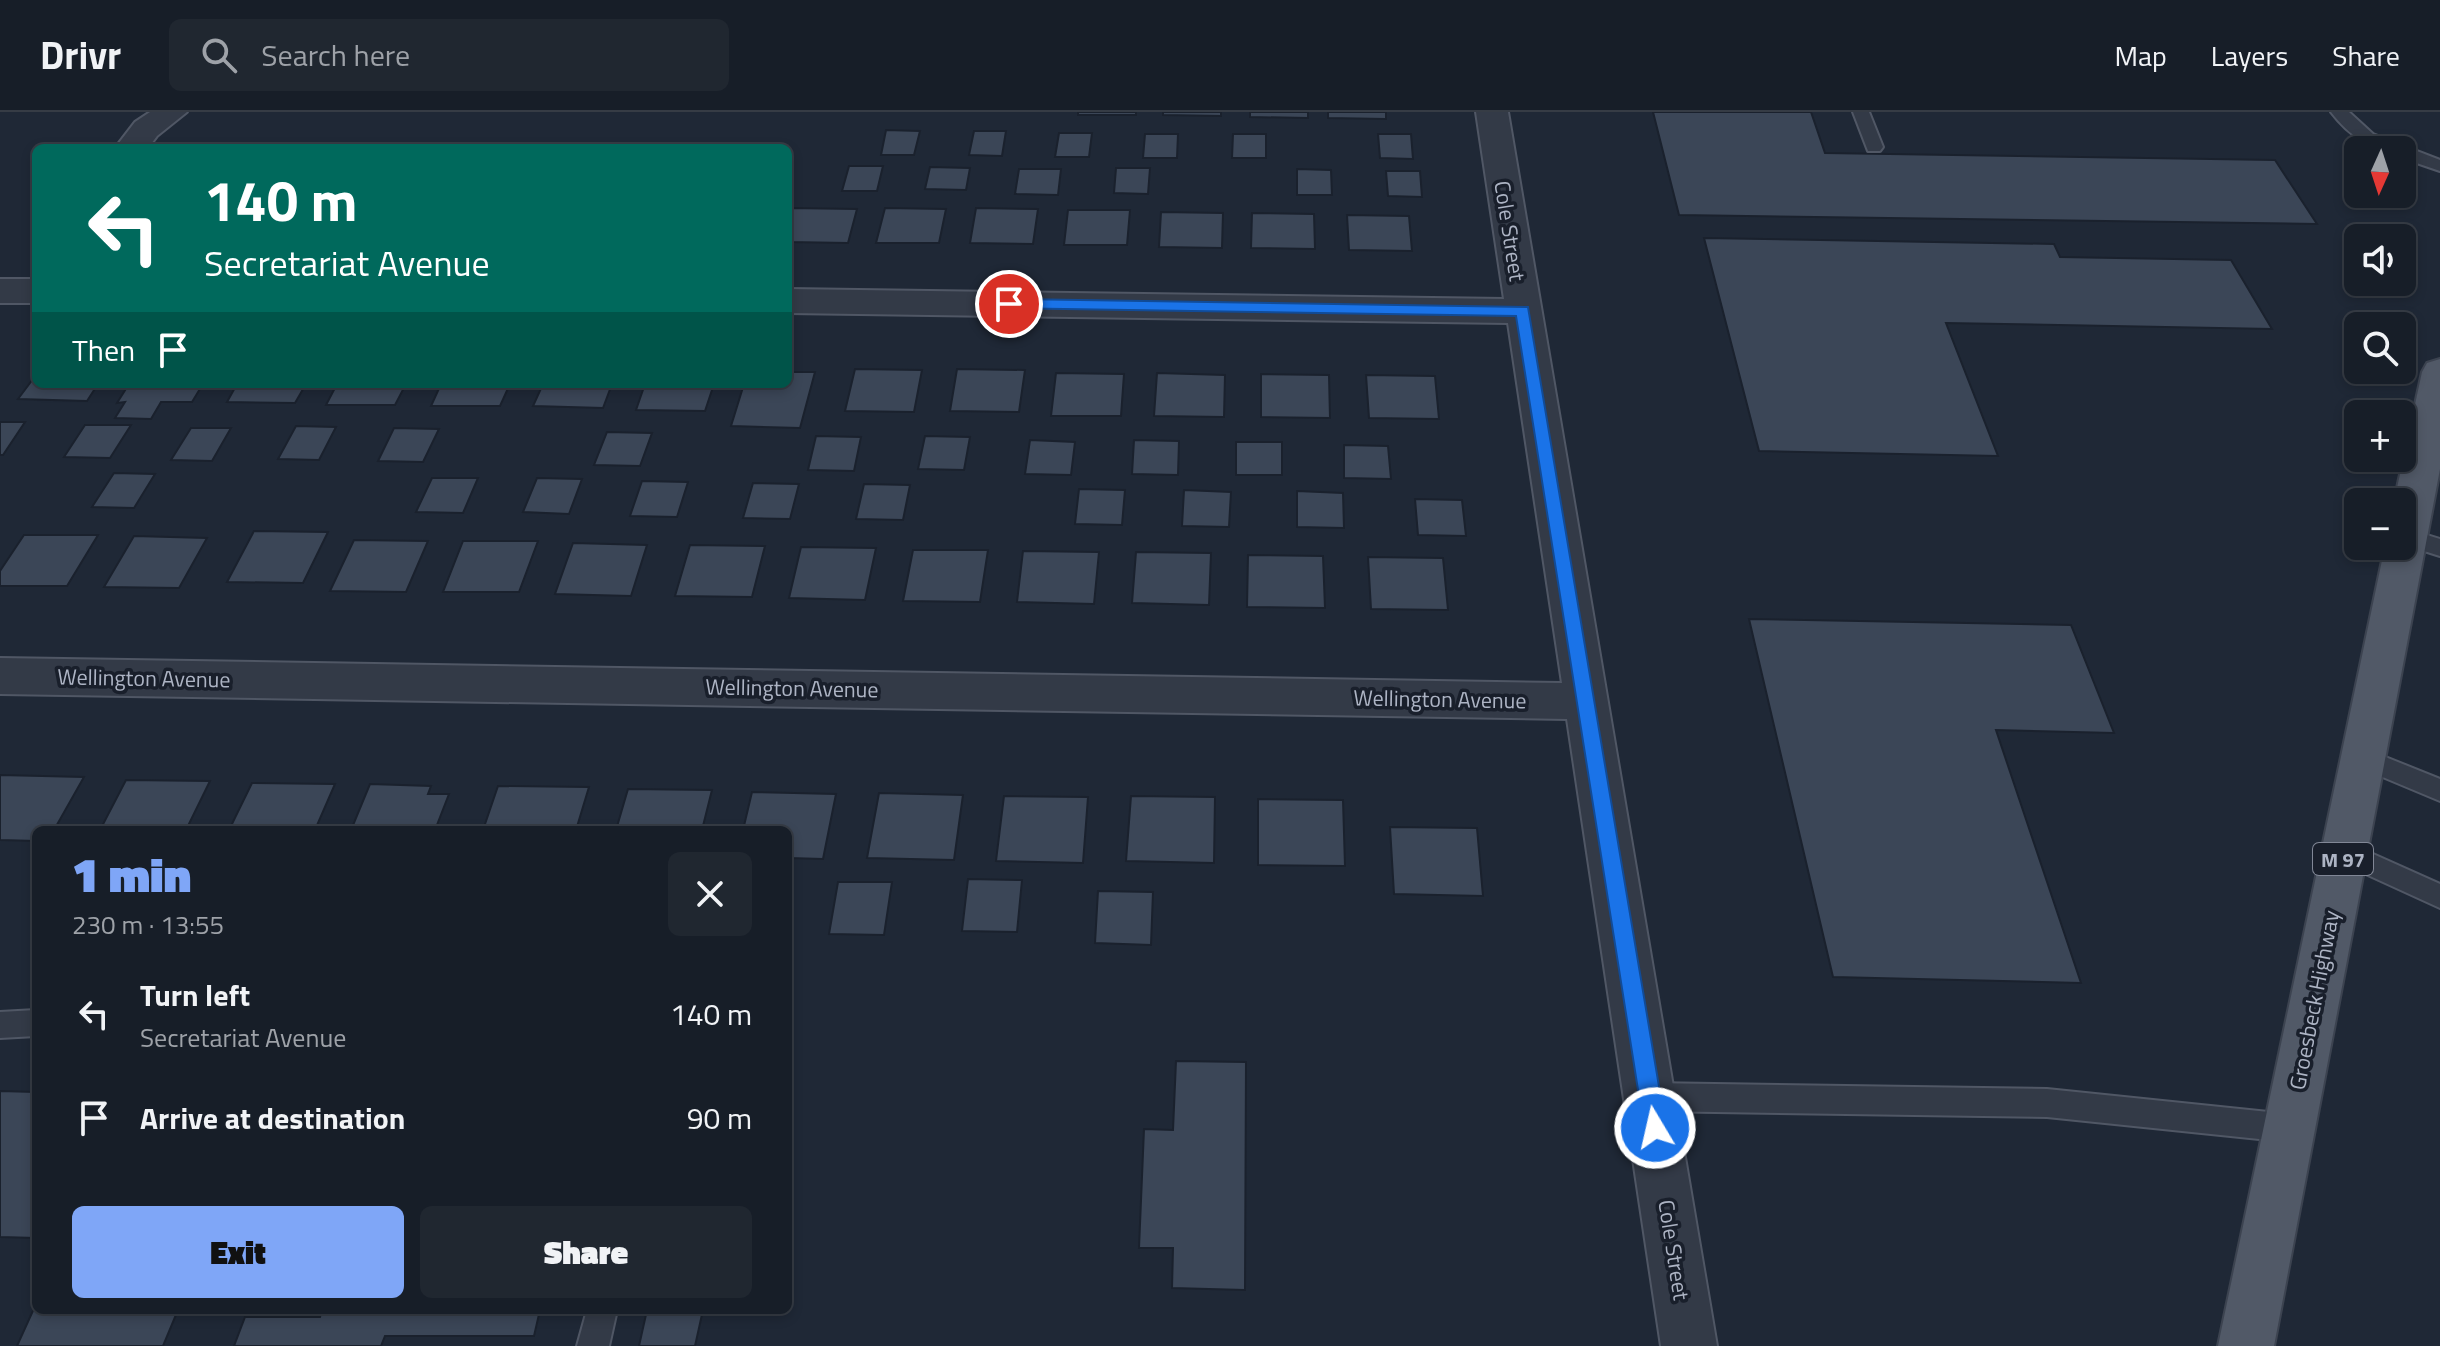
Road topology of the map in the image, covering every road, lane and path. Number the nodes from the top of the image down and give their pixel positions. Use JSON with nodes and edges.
{"nodes":[{"id":1,"x":171,"y":112,"type":"edge"},
{"id":2,"x":1492,"y":112,"type":"edge"},
{"id":3,"x":1861,"y":112,"type":"edge"},
{"id":4,"x":2339,"y":112,"type":"edge"},
{"id":5,"x":2365,"y":136,"type":"edge"},
{"id":6,"x":134,"y":144,"type":"edge"},
{"id":7,"x":1874,"y":147,"type":"dead end"},
{"id":8,"x":2416,"y":157,"type":"edge"},
{"id":9,"x":2440,"y":166,"type":"edge"},
{"id":10,"x":792,"y":301,"type":"edge"},
{"id":11,"x":1523,"y":311,"type":"junction"},
{"id":12,"x":2440,"y":372,"type":"edge"},
{"id":13,"x":2435,"y":420,"type":"edge"},
{"id":14,"x":2424,"y":543,"type":"edge"},
{"id":15,"x":0,"y":676,"type":"edge"},
{"id":16,"x":1584,"y":701,"type":"junction"},
{"id":17,"x":2363,"y":758,"type":"junction"},
{"id":18,"x":2440,"y":790,"type":"edge"},
{"id":19,"x":2344,"y":852,"type":"junction"},
{"id":20,"x":2440,"y":896,"type":"edge"},
{"id":21,"x":32,"y":1023,"type":"edge"},
{"id":22,"x":0,"y":1025,"type":"edge"},
{"id":23,"x":1650,"y":1097,"type":"junction"},
{"id":24,"x":2289,"y":1128,"type":"junction"},
{"id":25,"x":601,"y":1314,"type":"edge"},
{"id":26,"x":593,"y":1346,"type":"edge"},
{"id":27,"x":1689,"y":1346,"type":"edge"},
{"id":28,"x":2246,"y":1346,"type":"edge"}],
"edges":[{"from":1,"to":6,"type":"street"},
{"from":2,"to":11,"type":"street","name":"Cole Street"},
{"from":3,"to":7,"type":"lane"},
{"from":4,"to":5,"type":"lane"},
{"from":8,"to":9,"type":"lane"},
{"from":10,"to":11,"type":"street"},
{"from":11,"to":16,"type":"street","name":"Cole Street"},
{"from":12,"to":13,"type":"main road","name":"Groesbeck Highway","number":"M 97"},
{"from":13,"to":14,"type":"main road","name":"Groesbeck Highway","number":"M 97"},
{"from":14,"to":17,"type":"main road","name":"Groesbeck Highway","number":"M 97"},
{"from":15,"to":16,"type":"street","name":"Wellington Avenue"},
{"from":16,"to":23,"type":"street","name":"Cole Street"},
{"from":17,"to":18,"type":"lane"},
{"from":17,"to":19,"type":"main road","name":"Groesbeck Highway","number":"M 97"},
{"from":19,"to":20,"type":"lane"},
{"from":19,"to":24,"type":"main road","name":"Groesbeck Highway","number":"M 97"},
{"from":21,"to":22,"type":"lane"},
{"from":23,"to":24,"type":"lane"},
{"from":23,"to":27,"type":"street","name":"Cole Street"},
{"from":24,"to":28,"type":"main road","name":"Groesbeck Highway","number":"M 97"},
{"from":25,"to":26,"type":"lane"}]}
